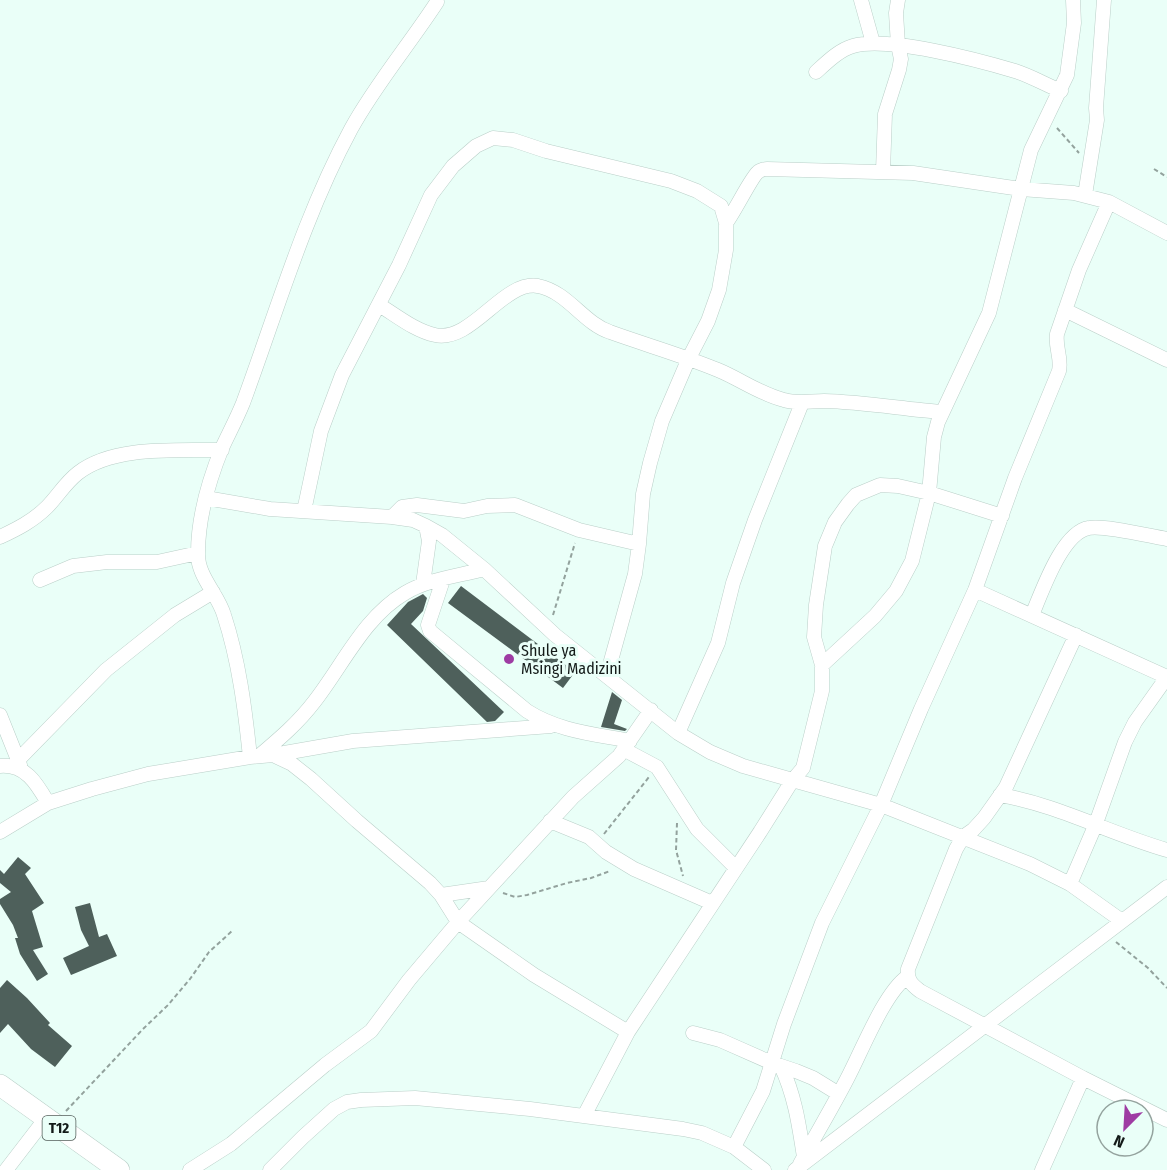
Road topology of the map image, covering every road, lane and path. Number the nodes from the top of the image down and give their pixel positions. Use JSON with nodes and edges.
{"nodes":[{"id":1,"x":861,"y":0,"type":"edge"},
{"id":2,"x":898,"y":0,"type":"edge"},
{"id":3,"x":1073,"y":0,"type":"edge"},
{"id":4,"x":1104,"y":0,"type":"edge"},
{"id":5,"x":437,"y":2,"type":"dead end"},
{"id":6,"x":873,"y":43,"type":"junction"},
{"id":7,"x":898,"y":45,"type":"junction"},
{"id":8,"x":816,"y":72,"type":"dead end"},
{"id":9,"x":1061,"y":91,"type":"junction"},
{"id":10,"x":1051,"y":109,"type":"junction"},
{"id":11,"x":1154,"y":169,"type":"dead end"},
{"id":12,"x":1089,"y":170,"type":"junction"},
{"id":13,"x":883,"y":171,"type":"junction"},
{"id":14,"x":1167,"y":177,"type":"edge"},
{"id":15,"x":1021,"y":189,"type":"junction"},
{"id":16,"x":1085,"y":195,"type":"junction"},
{"id":17,"x":1109,"y":202,"type":"junction"},
{"id":18,"x":726,"y":223,"type":"junction"},
{"id":19,"x":1167,"y":233,"type":"edge"},
{"id":20,"x":379,"y":305,"type":"junction"},
{"id":21,"x":1065,"y":310,"type":"junction"},
{"id":22,"x":689,"y":358,"type":"junction"},
{"id":23,"x":1167,"y":360,"type":"edge"},
{"id":24,"x":802,"y":403,"type":"junction"},
{"id":25,"x":942,"y":412,"type":"junction"},
{"id":26,"x":222,"y":450,"type":"junction"},
{"id":27,"x":929,"y":492,"type":"junction"},
{"id":28,"x":206,"y":498,"type":"junction"},
{"id":29,"x":304,"y":511,"type":"junction"},
{"id":30,"x":1002,"y":516,"type":"junction"},
{"id":31,"x":392,"y":517,"type":"junction"},
{"id":32,"x":426,"y":526,"type":"junction"},
{"id":33,"x":579,"y":530,"type":"junction"},
{"id":34,"x":0,"y":537,"type":"edge"},
{"id":35,"x":1167,"y":539,"type":"edge"},
{"id":36,"x":639,"y":544,"type":"junction"},
{"id":37,"x":198,"y":553,"type":"junction"},
{"id":38,"x":484,"y":570,"type":"junction"},
{"id":39,"x":40,"y":580,"type":"dead end"},
{"id":40,"x":443,"y":580,"type":"junction"},
{"id":41,"x":423,"y":585,"type":"junction"},
{"id":42,"x":975,"y":590,"type":"junction"},
{"id":43,"x":213,"y":592,"type":"junction"},
{"id":44,"x":1032,"y":615,"type":"junction"},
{"id":45,"x":549,"y":629,"type":"junction"},
{"id":46,"x":1076,"y":635,"type":"junction"},
{"id":47,"x":822,"y":665,"type":"junction"},
{"id":48,"x":607,"y":675,"type":"junction"},
{"id":49,"x":1167,"y":677,"type":"edge"},
{"id":50,"x":651,"y":710,"type":"junction"},
{"id":51,"x":0,"y":715,"type":"edge"},
{"id":52,"x":553,"y":725,"type":"junction"},
{"id":53,"x":678,"y":733,"type":"junction"},
{"id":54,"x":627,"y":746,"type":"junction"},
{"id":55,"x":273,"y":755,"type":"junction"},
{"id":56,"x":254,"y":756,"type":"junction"},
{"id":57,"x":20,"y":765,"type":"junction"},
{"id":58,"x":0,"y":766,"type":"edge"},
{"id":59,"x":658,"y":769,"type":"junction"},
{"id":60,"x":792,"y":781,"type":"junction"},
{"id":61,"x":1000,"y":795,"type":"junction"},
{"id":62,"x":48,"y":803,"type":"junction"},
{"id":63,"x":681,"y":805,"type":"junction"},
{"id":64,"x":881,"y":805,"type":"junction"},
{"id":65,"x":550,"y":821,"type":"junction"},
{"id":66,"x":1095,"y":826,"type":"junction"},
{"id":67,"x":0,"y":832,"type":"edge"},
{"id":68,"x":963,"y":837,"type":"junction"},
{"id":69,"x":596,"y":843,"type":"junction"},
{"id":70,"x":1167,"y":850,"type":"edge"},
{"id":71,"x":736,"y":868,"type":"junction"},
{"id":72,"x":636,"y":870,"type":"junction"},
{"id":73,"x":1167,"y":873,"type":"edge"},
{"id":74,"x":1070,"y":884,"type":"junction"},
{"id":75,"x":1167,"y":886,"type":"edge"},
{"id":76,"x":490,"y":887,"type":"junction"},
{"id":77,"x":685,"y":891,"type":"junction"},
{"id":78,"x":441,"y":895,"type":"junction"},
{"id":79,"x":1154,"y":896,"type":"junction"},
{"id":80,"x":712,"y":903,"type":"junction"},
{"id":81,"x":1122,"y":921,"type":"junction"},
{"id":82,"x":459,"y":922,"type":"junction"},
{"id":83,"x":232,"y":931,"type":"dead end"},
{"id":84,"x":1106,"y":933,"type":"junction"},
{"id":85,"x":907,"y":977,"type":"junction"},
{"id":86,"x":1167,"y":988,"type":"edge"},
{"id":87,"x":987,"y":1025,"type":"junction"},
{"id":88,"x":628,"y":1032,"type":"junction"},
{"id":89,"x":693,"y":1033,"type":"dead end"},
{"id":90,"x":777,"y":1065,"type":"junction"},
{"id":91,"x":1083,"y":1078,"type":"junction"},
{"id":92,"x":0,"y":1085,"type":"edge"},
{"id":93,"x":839,"y":1094,"type":"junction"},
{"id":94,"x":584,"y":1116,"type":"junction"},
{"id":95,"x":1167,"y":1120,"type":"edge"},
{"id":96,"x":50,"y":1121,"type":"junction"},
{"id":97,"x":734,"y":1147,"type":"junction"},
{"id":98,"x":799,"y":1165,"type":"edge"},
{"id":99,"x":6,"y":1170,"type":"edge"},
{"id":100,"x":119,"y":1170,"type":"edge"},
{"id":101,"x":190,"y":1170,"type":"edge"},
{"id":102,"x":270,"y":1170,"type":"edge"},
{"id":103,"x":764,"y":1170,"type":"edge"},
{"id":104,"x":1042,"y":1170,"type":"edge"}],
"edges":[{"from":1,"to":6,"type":"street"},
{"from":2,"to":7,"type":"street"},
{"from":3,"to":9,"type":"street"},
{"from":4,"to":12,"type":"street"},
{"from":5,"to":26,"type":"street"},
{"from":6,"to":7,"type":"street"},
{"from":6,"to":8,"type":"street"},
{"from":7,"to":9,"type":"street"},
{"from":7,"to":13,"type":"street"},
{"from":9,"to":10,"type":"street"},
{"from":10,"to":12,"type":"path"},
{"from":10,"to":15,"type":"street"},
{"from":11,"to":14,"type":"path"},
{"from":12,"to":16,"type":"street"},
{"from":13,"to":15,"type":"street"},
{"from":13,"to":18,"type":"street"},
{"from":15,"to":16,"type":"street"},
{"from":15,"to":25,"type":"street"},
{"from":16,"to":17,"type":"street"},
{"from":17,"to":19,"type":"street"},
{"from":17,"to":21,"type":"street"},
{"from":18,"to":20,"type":"street"},
{"from":18,"to":22,"type":"street"},
{"from":20,"to":22,"type":"street"},
{"from":20,"to":29,"type":"street"},
{"from":21,"to":23,"type":"street"},
{"from":21,"to":30,"type":"street"},
{"from":22,"to":24,"type":"street"},
{"from":22,"to":36,"type":"street"},
{"from":24,"to":25,"type":"street"},
{"from":24,"to":53,"type":"street"},
{"from":25,"to":27,"type":"street"},
{"from":26,"to":28,"type":"street"},
{"from":26,"to":34,"type":"street"},
{"from":27,"to":30,"type":"street"},
{"from":27,"to":47,"type":"street"},
{"from":27,"to":47,"type":"street"},
{"from":28,"to":29,"type":"street"},
{"from":28,"to":37,"type":"street"},
{"from":29,"to":31,"type":"street"},
{"from":30,"to":42,"type":"street"},
{"from":31,"to":32,"type":"street"},
{"from":31,"to":33,"type":"street"},
{"from":32,"to":38,"type":"street"},
{"from":32,"to":41,"type":"street"},
{"from":33,"to":36,"type":"street"},
{"from":33,"to":45,"type":"path"},
{"from":35,"to":44,"type":"street"},
{"from":36,"to":48,"type":"street"},
{"from":37,"to":39,"type":"street"},
{"from":37,"to":43,"type":"street"},
{"from":38,"to":40,"type":"street"},
{"from":38,"to":45,"type":"street"},
{"from":40,"to":41,"type":"street"},
{"from":40,"to":52,"type":"street"},
{"from":41,"to":56,"type":"street"},
{"from":42,"to":44,"type":"street"},
{"from":42,"to":64,"type":"street"},
{"from":43,"to":56,"type":"street"},
{"from":43,"to":57,"type":"street"},
{"from":44,"to":46,"type":"street"},
{"from":45,"to":48,"type":"street"},
{"from":46,"to":49,"type":"street"},
{"from":46,"to":61,"type":"street"},
{"from":47,"to":60,"type":"street"},
{"from":48,"to":50,"type":"street"},
{"from":49,"to":66,"type":"street"},
{"from":50,"to":53,"type":"street"},
{"from":50,"to":54,"type":"street"},
{"from":51,"to":57,"type":"street"},
{"from":52,"to":54,"type":"street"},
{"from":52,"to":55,"type":"street"},
{"from":53,"to":60,"type":"street"},
{"from":54,"to":59,"type":"street"},
{"from":54,"to":65,"type":"street"},
{"from":55,"to":56,"type":"street"},
{"from":55,"to":78,"type":"street"},
{"from":56,"to":62,"type":"street"},
{"from":57,"to":58,"type":"street"},
{"from":57,"to":62,"type":"street"},
{"from":59,"to":63,"type":"street"},
{"from":59,"to":69,"type":"path"},
{"from":60,"to":64,"type":"street"},
{"from":60,"to":71,"type":"street"},
{"from":61,"to":66,"type":"street"},
{"from":61,"to":68,"type":"street"},
{"from":62,"to":67,"type":"street"},
{"from":63,"to":71,"type":"street"},
{"from":63,"to":77,"type":"path"},
{"from":64,"to":68,"type":"street"},
{"from":64,"to":90,"type":"street"},
{"from":65,"to":69,"type":"street"},
{"from":65,"to":76,"type":"street"},
{"from":66,"to":70,"type":"street"},
{"from":66,"to":74,"type":"street"},
{"from":68,"to":74,"type":"street"},
{"from":68,"to":85,"type":"street"},
{"from":69,"to":72,"type":"street"},
{"from":71,"to":80,"type":"street"},
{"from":72,"to":76,"type":"path"},
{"from":72,"to":77,"type":"street"},
{"from":73,"to":79,"type":"street"},
{"from":74,"to":81,"type":"street"},
{"from":75,"to":79,"type":"street"},
{"from":76,"to":78,"type":"street"},
{"from":76,"to":82,"type":"street"},
{"from":77,"to":80,"type":"street"},
{"from":78,"to":82,"type":"street"},
{"from":79,"to":81,"type":"street"},
{"from":80,"to":88,"type":"street"},
{"from":81,"to":84,"type":"street"},
{"from":82,"to":88,"type":"street"},
{"from":82,"to":101,"type":"street"},
{"from":83,"to":96,"type":"path"},
{"from":84,"to":86,"type":"path"},
{"from":84,"to":87,"type":"street"},
{"from":85,"to":87,"type":"street"},
{"from":85,"to":93,"type":"street"},
{"from":87,"to":91,"type":"street"},
{"from":87,"to":98,"type":"street"},
{"from":88,"to":94,"type":"street"},
{"from":89,"to":90,"type":"street"},
{"from":90,"to":93,"type":"street"},
{"from":90,"to":97,"type":"street"},
{"from":90,"to":98,"type":"street"},
{"from":91,"to":95,"type":"street"},
{"from":91,"to":104,"type":"street"},
{"from":92,"to":96,"type":"highway","number":"T12"},
{"from":93,"to":98,"type":"street"},
{"from":94,"to":97,"type":"street"},
{"from":94,"to":102,"type":"street"},
{"from":96,"to":99,"type":"street"},
{"from":96,"to":100,"type":"highway","number":"T12"},
{"from":97,"to":103,"type":"street"}]}
